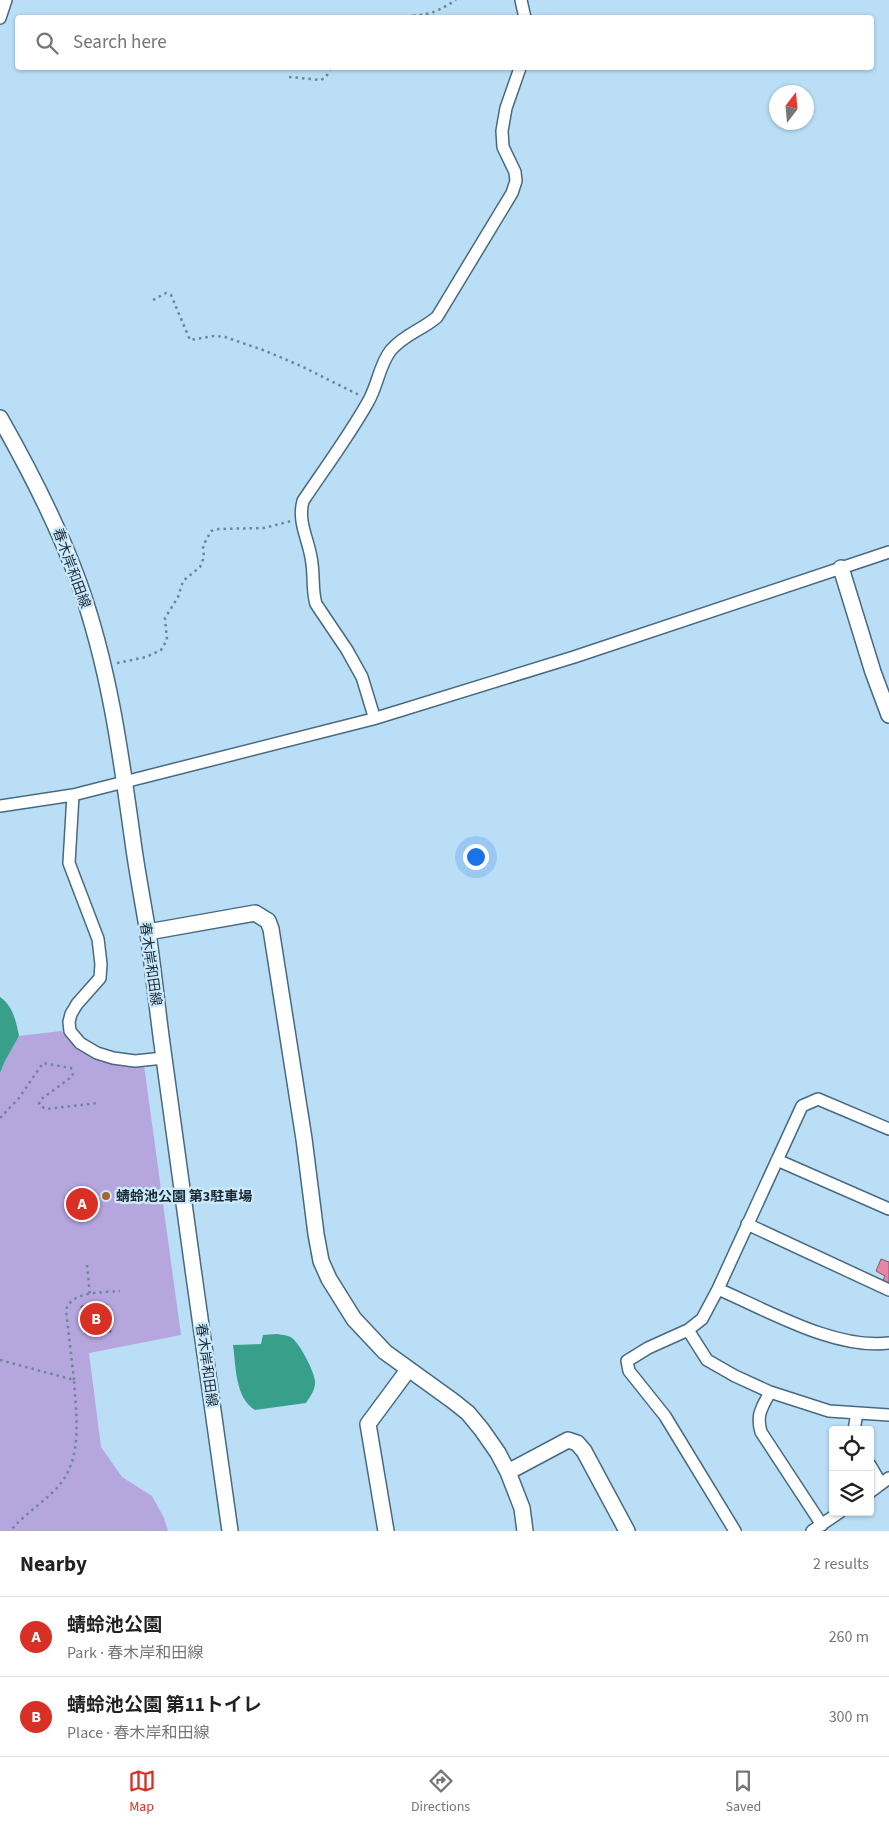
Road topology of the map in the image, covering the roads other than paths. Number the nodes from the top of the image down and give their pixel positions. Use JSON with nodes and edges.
{"nodes":[{"id":1,"x":6,"y":0,"type":"edge"},
{"id":2,"x":521,"y":0,"type":"edge"},
{"id":3,"x":524,"y":15,"type":"edge"},
{"id":4,"x":0,"y":18,"type":"edge"},
{"id":5,"x":519,"y":70,"type":"edge"},
{"id":6,"x":0,"y":418,"type":"edge"},
{"id":7,"x":889,"y":552,"type":"edge"},
{"id":8,"x":841,"y":568,"type":"junction"},
{"id":9,"x":373,"y":713,"type":"dead end"},
{"id":10,"x":889,"y":716,"type":"edge"},
{"id":11,"x":124,"y":783,"type":"junction"},
{"id":12,"x":73,"y":795,"type":"junction"},
{"id":13,"x":0,"y":806,"type":"edge"},
{"id":14,"x":148,"y":932,"type":"junction"},
{"id":15,"x":164,"y":1058,"type":"junction"},
{"id":16,"x":889,"y":1128,"type":"edge"},
{"id":17,"x":778,"y":1160,"type":"junction"},
{"id":18,"x":889,"y":1209,"type":"edge"},
{"id":19,"x":747,"y":1224,"type":"junction"},
{"id":20,"x":718,"y":1289,"type":"junction"},
{"id":21,"x":889,"y":1290,"type":"edge"},
{"id":22,"x":688,"y":1330,"type":"junction"},
{"id":23,"x":889,"y":1343,"type":"edge"},
{"id":24,"x":408,"y":1370,"type":"junction"},
{"id":25,"x":770,"y":1392,"type":"junction"},
{"id":26,"x":857,"y":1413,"type":"junction"},
{"id":27,"x":889,"y":1416,"type":"edge"},
{"id":28,"x":855,"y":1426,"type":"edge"},
{"id":29,"x":874,"y":1469,"type":"edge"},
{"id":30,"x":508,"y":1472,"type":"junction"},
{"id":31,"x":885,"y":1481,"type":"edge"},
{"id":32,"x":874,"y":1489,"type":"edge"},
{"id":33,"x":834,"y":1516,"type":"edge"},
{"id":34,"x":817,"y":1528,"type":"edge"},
{"id":35,"x":230,"y":1531,"type":"edge"},
{"id":36,"x":386,"y":1531,"type":"edge"},
{"id":37,"x":525,"y":1531,"type":"edge"},
{"id":38,"x":627,"y":1531,"type":"edge"},
{"id":39,"x":736,"y":1531,"type":"edge"}],
"edges":[{"from":1,"to":4,"type":"street"},
{"from":2,"to":3,"type":"street"},
{"from":5,"to":9,"type":"street"},
{"from":6,"to":11,"type":"street","name":"春木岸和田線"},
{"from":7,"to":8,"type":"street"},
{"from":8,"to":10,"type":"street"},
{"from":8,"to":11,"type":"street"},
{"from":11,"to":12,"type":"street"},
{"from":11,"to":14,"type":"street","name":"春木岸和田線"},
{"from":12,"to":13,"type":"street"},
{"from":12,"to":15,"type":"street"},
{"from":14,"to":15,"type":"street","name":"春木岸和田線"},
{"from":14,"to":24,"type":"street"},
{"from":15,"to":35,"type":"street","name":"春木岸和田線"},
{"from":16,"to":17,"type":"street"},
{"from":17,"to":18,"type":"street"},
{"from":17,"to":19,"type":"street"},
{"from":19,"to":20,"type":"street"},
{"from":19,"to":21,"type":"street"},
{"from":20,"to":22,"type":"street"},
{"from":20,"to":23,"type":"street"},
{"from":22,"to":25,"type":"street"},
{"from":22,"to":39,"type":"street"},
{"from":24,"to":30,"type":"street"},
{"from":24,"to":36,"type":"street"},
{"from":25,"to":26,"type":"street"},
{"from":25,"to":34,"type":"street"},
{"from":26,"to":27,"type":"street"},
{"from":26,"to":28,"type":"street"},
{"from":29,"to":31,"type":"street"},
{"from":30,"to":37,"type":"street"},
{"from":30,"to":38,"type":"street"},
{"from":31,"to":32,"type":"street"},
{"from":33,"to":34,"type":"street"}]}
